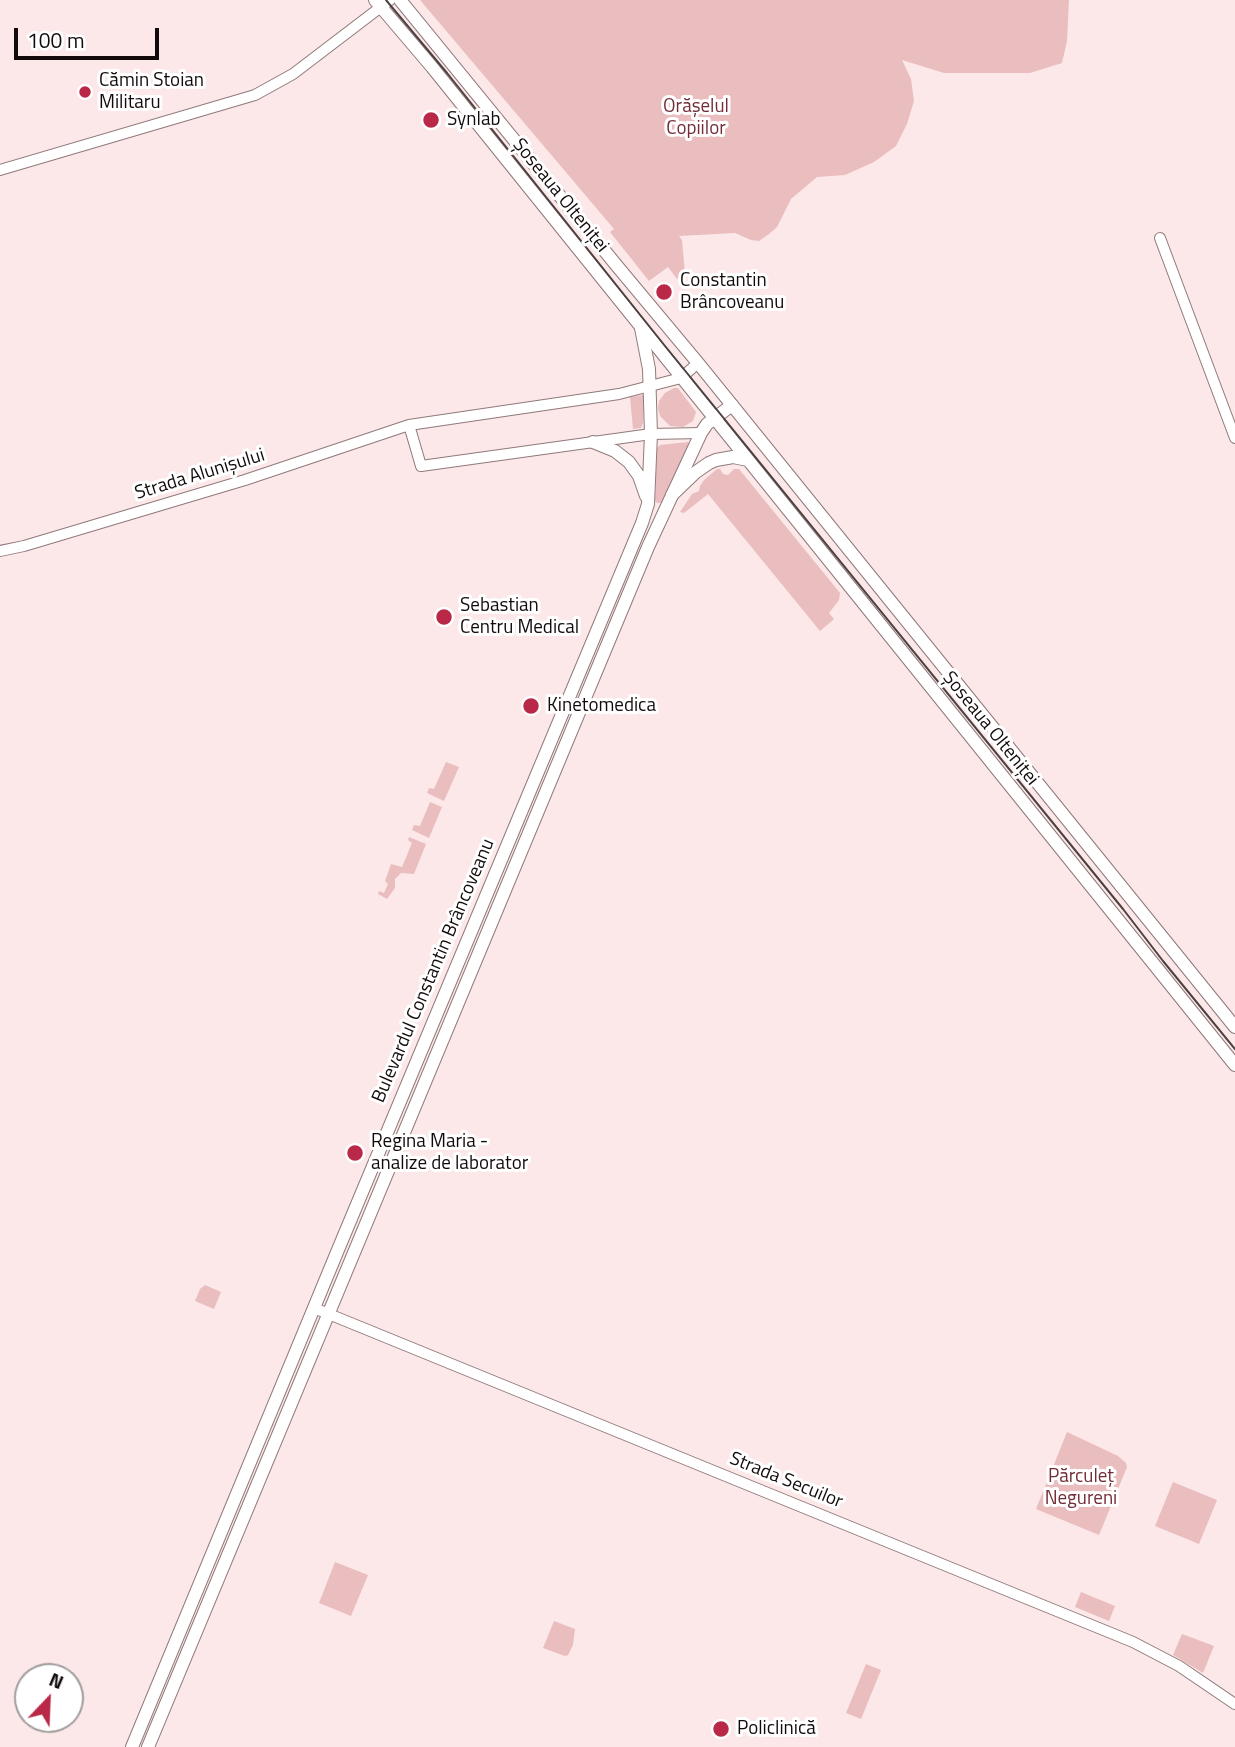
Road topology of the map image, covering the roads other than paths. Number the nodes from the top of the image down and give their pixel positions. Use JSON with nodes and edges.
{"nodes":[{"id":1,"x":400,"y":0,"type":"edge"},
{"id":2,"x":382,"y":2,"type":"edge"},
{"id":3,"x":0,"y":170,"type":"edge"},
{"id":4,"x":1160,"y":238,"type":"dead end"},
{"id":5,"x":641,"y":328,"type":"junction"},
{"id":6,"x":698,"y":363,"type":"junction"},
{"id":7,"x":681,"y":377,"type":"junction"},
{"id":8,"x":650,"y":386,"type":"junction"},
{"id":9,"x":732,"y":405,"type":"junction"},
{"id":10,"x":714,"y":418,"type":"junction"},
{"id":11,"x":409,"y":425,"type":"junction"},
{"id":12,"x":701,"y":433,"type":"junction"},
{"id":13,"x":651,"y":434,"type":"junction"},
{"id":14,"x":1235,"y":438,"type":"edge"},
{"id":15,"x":593,"y":442,"type":"junction"},
{"id":16,"x":748,"y":460,"type":"junction"},
{"id":17,"x":672,"y":495,"type":"junction"},
{"id":18,"x":648,"y":505,"type":"junction"},
{"id":19,"x":0,"y":551,"type":"edge"},
{"id":20,"x":1235,"y":1027,"type":"edge"},
{"id":21,"x":1235,"y":1065,"type":"edge"},
{"id":22,"x":314,"y":1308,"type":"junction"},
{"id":23,"x":328,"y":1313,"type":"junction"},
{"id":24,"x":187,"y":1616,"type":"junction"},
{"id":25,"x":200,"y":1621,"type":"junction"},
{"id":26,"x":1235,"y":1704,"type":"edge"},
{"id":27,"x":132,"y":1747,"type":"edge"},
{"id":28,"x":148,"y":1747,"type":"edge"}],
"edges":[{"from":1,"to":6,"type":"main road","name":"Șoseaua Olteniței"},
{"from":2,"to":3,"type":"street"},
{"from":2,"to":5,"type":"main road","name":"Șoseaua Olteniței"},
{"from":4,"to":14,"type":"street"},
{"from":5,"to":7,"type":"main road","name":"Șoseaua Olteniței"},
{"from":5,"to":8,"type":"main road","name":"Bulevardul Constantin Brâncoveanu"},
{"from":6,"to":7,"type":"street","name":"Strada Alunișului"},
{"from":6,"to":9,"type":"main road","name":"Șoseaua Olteniței"},
{"from":7,"to":8,"type":"street","name":"Strada Alunișului"},
{"from":7,"to":10,"type":"main road","name":"Șoseaua Olteniței"},
{"from":8,"to":11,"type":"street","name":"Strada Alunișului"},
{"from":8,"to":13,"type":"main road","name":"Bulevardul Constantin Brâncoveanu"},
{"from":9,"to":10,"type":"main road"},
{"from":9,"to":20,"type":"main road","name":"Șoseaua Olteniței"},
{"from":10,"to":12,"type":"main road","name":"Bulevardul Constantin Brâncoveanu"},
{"from":10,"to":16,"type":"main road","name":"Șoseaua Olteniței"},
{"from":11,"to":15,"type":"street"},
{"from":11,"to":19,"type":"street","name":"Strada Alunișului"},
{"from":12,"to":13,"type":"street"},
{"from":12,"to":17,"type":"main road","name":"Bulevardul Constantin Brâncoveanu"},
{"from":13,"to":15,"type":"street"},
{"from":13,"to":18,"type":"main road","name":"Bulevardul Constantin Brâncoveanu"},
{"from":15,"to":18,"type":"main road"},
{"from":16,"to":17,"type":"main road"},
{"from":16,"to":21,"type":"main road","name":"Șoseaua Olteniței"},
{"from":17,"to":23,"type":"main road","name":"Bulevardul Constantin Brâncoveanu"},
{"from":18,"to":22,"type":"main road","name":"Bulevardul Constantin Brâncoveanu"},
{"from":22,"to":23,"type":"street","name":"Strada Secuilor"},
{"from":22,"to":24,"type":"main road","name":"Bulevardul Constantin Brâncoveanu"},
{"from":23,"to":25,"type":"main road","name":"Bulevardul Constantin Brâncoveanu"},
{"from":23,"to":26,"type":"street","name":"Strada Secuilor"},
{"from":24,"to":25,"type":"main road"},
{"from":24,"to":27,"type":"main road","name":"Bulevardul Constantin Brâncoveanu"},
{"from":25,"to":28,"type":"main road","name":"Bulevardul Constantin Brâncoveanu"}]}
